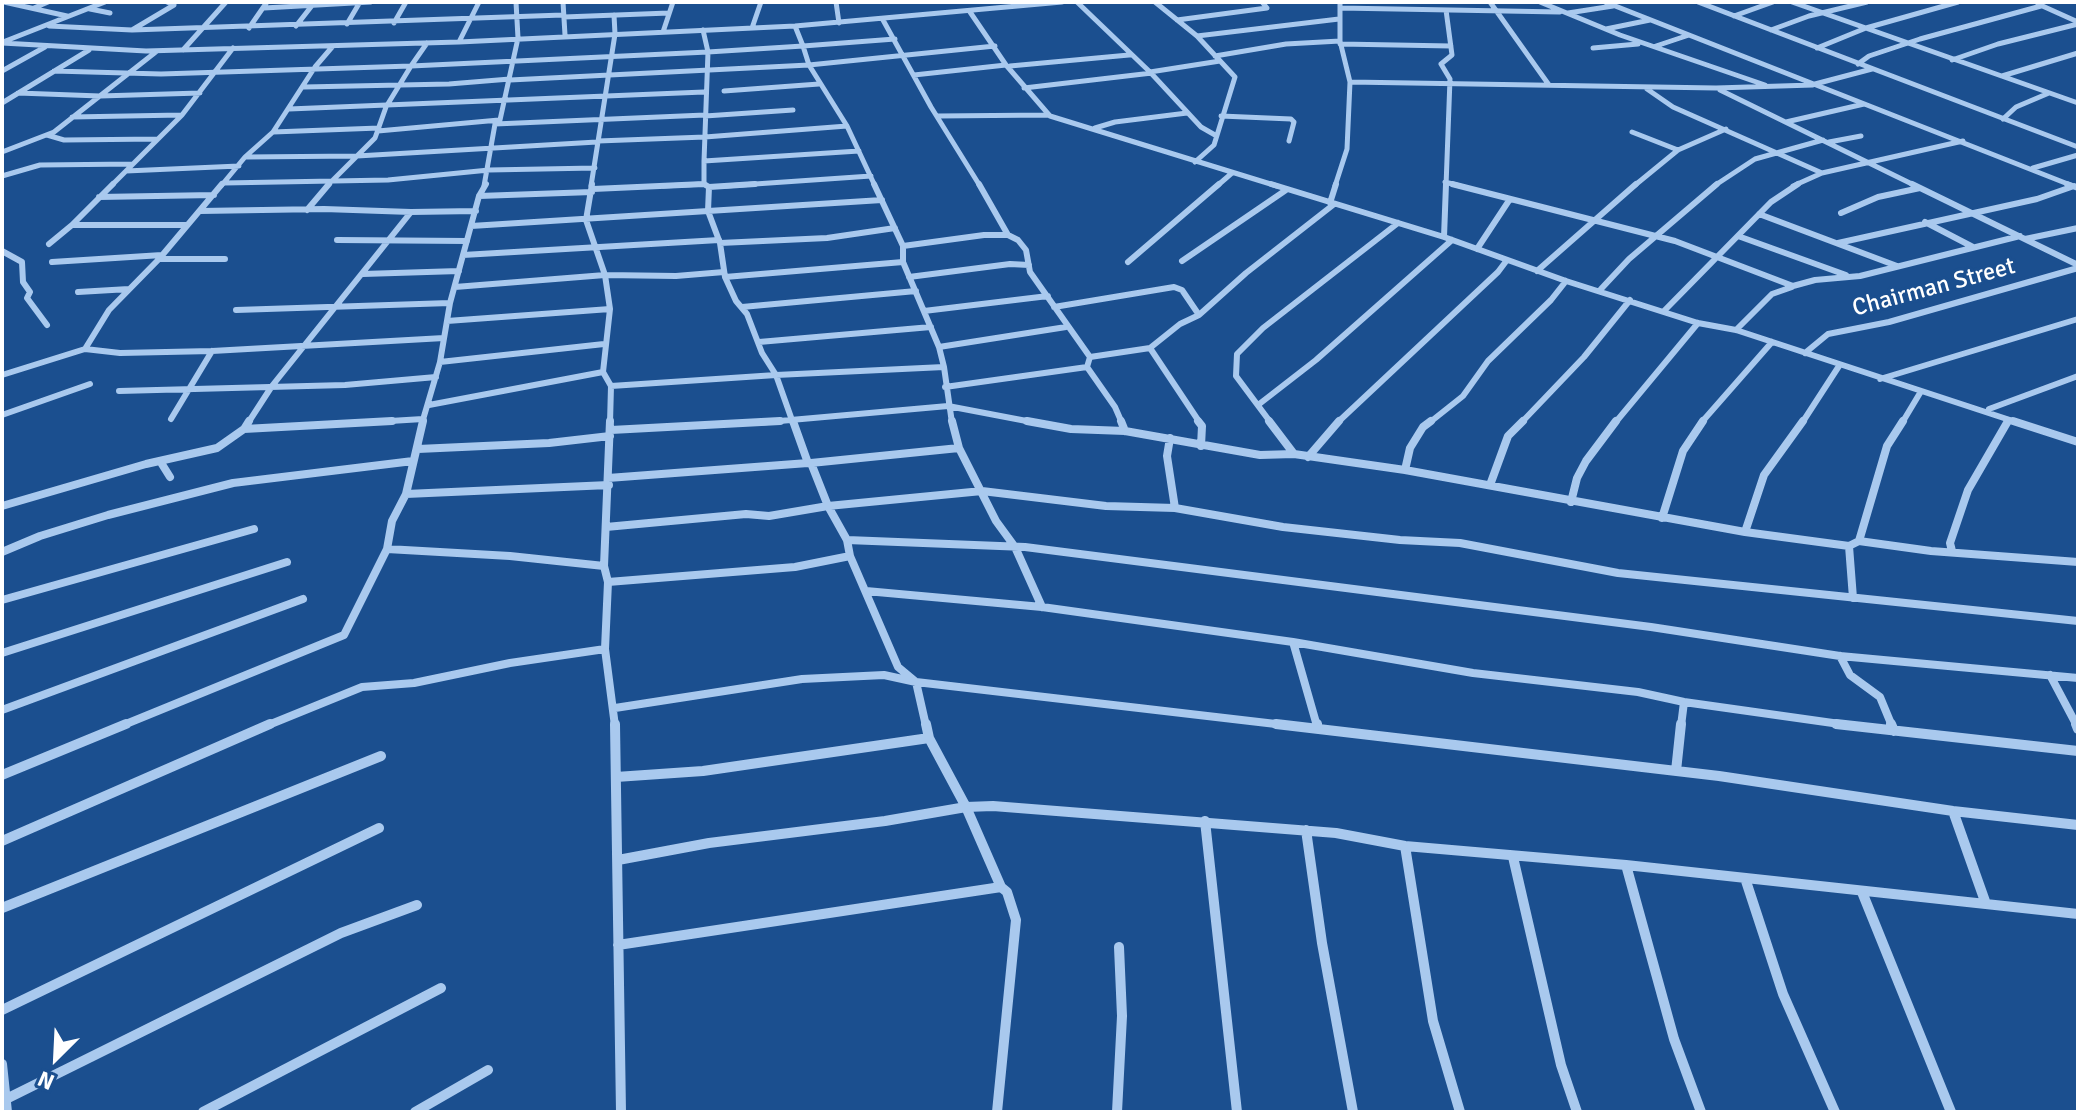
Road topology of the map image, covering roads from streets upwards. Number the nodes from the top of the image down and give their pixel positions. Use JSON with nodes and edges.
{"nodes":[{"id":1,"x":48,"y":2,"type":"edge"},
{"id":2,"x":105,"y":2,"type":"edge"},
{"id":3,"x":170,"y":2,"type":"edge"},
{"id":4,"x":226,"y":2,"type":"edge"},
{"id":5,"x":360,"y":2,"type":"edge"},
{"id":6,"x":371,"y":2,"type":"edge"},
{"id":7,"x":406,"y":2,"type":"edge"},
{"id":8,"x":479,"y":2,"type":"edge"},
{"id":9,"x":516,"y":2,"type":"edge"},
{"id":10,"x":563,"y":2,"type":"edge"},
{"id":11,"x":673,"y":2,"type":"edge"},
{"id":12,"x":761,"y":2,"type":"edge"},
{"id":13,"x":836,"y":2,"type":"edge"},
{"id":14,"x":1062,"y":2,"type":"edge"},
{"id":15,"x":1077,"y":2,"type":"edge"},
{"id":16,"x":1155,"y":2,"type":"edge"},
{"id":17,"x":1262,"y":2,"type":"edge"},
{"id":18,"x":1490,"y":2,"type":"edge"},
{"id":19,"x":1540,"y":2,"type":"edge"},
{"id":20,"x":1605,"y":2,"type":"edge"},
{"id":21,"x":1698,"y":2,"type":"edge"},
{"id":22,"x":1773,"y":2,"type":"edge"},
{"id":23,"x":1792,"y":2,"type":"edge"},
{"id":24,"x":1867,"y":2,"type":"edge"},
{"id":25,"x":1958,"y":2,"type":"edge"},
{"id":26,"x":2033,"y":2,"type":"edge"},
{"id":27,"x":5,"y":3,"type":"edge"},
{"id":28,"x":961,"y":3,"type":"edge"},
{"id":29,"x":313,"y":4,"type":"edge"},
{"id":30,"x":266,"y":5,"type":"edge"},
{"id":31,"x":1340,"y":5,"type":"edge"},
{"id":32,"x":1614,"y":6,"type":"junction"},
{"id":33,"x":2041,"y":6,"type":"junction"},
{"id":34,"x":33,"y":8,"type":"junction"},
{"id":35,"x":89,"y":9,"type":"junction"},
{"id":36,"x":1446,"y":10,"type":"junction"},
{"id":37,"x":1496,"y":11,"type":"junction"},
{"id":38,"x":970,"y":12,"type":"junction"},
{"id":39,"x":1823,"y":12,"type":"junction"},
{"id":40,"x":110,"y":13,"type":"dead end"},
{"id":41,"x":669,"y":13,"type":"junction"},
{"id":42,"x":960,"y":13,"type":"junction"},
{"id":43,"x":1566,"y":13,"type":"junction"},
{"id":44,"x":614,"y":15,"type":"junction"},
{"id":45,"x":68,"y":16,"type":"junction"},
{"id":46,"x":563,"y":16,"type":"junction"},
{"id":47,"x":1734,"y":16,"type":"junction"},
{"id":48,"x":515,"y":18,"type":"junction"},
{"id":49,"x":1339,"y":19,"type":"junction"},
{"id":50,"x":468,"y":20,"type":"junction"},
{"id":51,"x":883,"y":20,"type":"junction"},
{"id":52,"x":1177,"y":20,"type":"junction"},
{"id":53,"x":1651,"y":20,"type":"junction"},
{"id":54,"x":394,"y":23,"type":"junction"},
{"id":55,"x":839,"y":23,"type":"junction"},
{"id":56,"x":2078,"y":23,"type":"edge"},
{"id":57,"x":347,"y":24,"type":"junction"},
{"id":58,"x":44,"y":25,"type":"junction"},
{"id":59,"x":296,"y":26,"type":"junction"},
{"id":60,"x":795,"y":26,"type":"junction"},
{"id":61,"x":249,"y":28,"type":"junction"},
{"id":62,"x":752,"y":28,"type":"junction"},
{"id":63,"x":1866,"y":28,"type":"junction"},
{"id":64,"x":204,"y":29,"type":"junction"},
{"id":65,"x":1606,"y":29,"type":"junction"},
{"id":66,"x":132,"y":30,"type":"junction"},
{"id":67,"x":703,"y":30,"type":"junction"},
{"id":68,"x":1771,"y":30,"type":"junction"},
{"id":69,"x":663,"y":32,"type":"junction"},
{"id":70,"x":615,"y":34,"type":"junction"},
{"id":71,"x":565,"y":35,"type":"junction"},
{"id":72,"x":1689,"y":35,"type":"junction"},
{"id":73,"x":1197,"y":36,"type":"junction"},
{"id":74,"x":518,"y":38,"type":"junction"},
{"id":75,"x":895,"y":39,"type":"junction"},
{"id":76,"x":459,"y":42,"type":"junction"},
{"id":77,"x":1340,"y":42,"type":"junction"},
{"id":78,"x":2,"y":43,"type":"edge"},
{"id":79,"x":427,"y":43,"type":"junction"},
{"id":80,"x":1643,"y":43,"type":"junction"},
{"id":81,"x":1908,"y":43,"type":"junction"},
{"id":82,"x":333,"y":46,"type":"junction"},
{"id":83,"x":803,"y":46,"type":"junction"},
{"id":84,"x":995,"y":46,"type":"junction"},
{"id":85,"x":1451,"y":46,"type":"junction"},
{"id":86,"x":46,"y":47,"type":"junction"},
{"id":87,"x":1654,"y":47,"type":"junction"},
{"id":88,"x":233,"y":48,"type":"junction"},
{"id":89,"x":1593,"y":48,"type":"dead end"},
{"id":90,"x":1816,"y":48,"type":"junction"},
{"id":91,"x":89,"y":50,"type":"junction"},
{"id":92,"x":182,"y":50,"type":"junction"},
{"id":93,"x":157,"y":51,"type":"junction"},
{"id":94,"x":708,"y":52,"type":"junction"},
{"id":95,"x":2078,"y":53,"type":"edge"},
{"id":96,"x":1129,"y":55,"type":"junction"},
{"id":97,"x":611,"y":56,"type":"junction"},
{"id":98,"x":1215,"y":56,"type":"junction"},
{"id":99,"x":906,"y":57,"type":"junction"},
{"id":100,"x":1952,"y":60,"type":"junction"},
{"id":101,"x":514,"y":61,"type":"junction"},
{"id":102,"x":1220,"y":61,"type":"junction"},
{"id":103,"x":1858,"y":64,"type":"junction"},
{"id":104,"x":809,"y":65,"type":"junction"},
{"id":105,"x":411,"y":66,"type":"junction"},
{"id":106,"x":1008,"y":66,"type":"junction"},
{"id":107,"x":315,"y":67,"type":"junction"},
{"id":108,"x":3,"y":69,"type":"edge"},
{"id":109,"x":1872,"y":69,"type":"junction"},
{"id":110,"x":217,"y":70,"type":"junction"},
{"id":111,"x":705,"y":70,"type":"junction"},
{"id":112,"x":54,"y":71,"type":"junction"},
{"id":113,"x":1151,"y":72,"type":"junction"},
{"id":114,"x":130,"y":73,"type":"junction"},
{"id":115,"x":609,"y":75,"type":"junction"},
{"id":116,"x":914,"y":75,"type":"junction"},
{"id":117,"x":2001,"y":76,"type":"junction"},
{"id":118,"x":510,"y":79,"type":"junction"},
{"id":119,"x":1350,"y":82,"type":"junction"},
{"id":120,"x":819,"y":84,"type":"junction"},
{"id":121,"x":1448,"y":84,"type":"junction"},
{"id":122,"x":1815,"y":84,"type":"junction"},
{"id":123,"x":399,"y":85,"type":"junction"},
{"id":124,"x":1549,"y":85,"type":"junction"},
{"id":125,"x":304,"y":87,"type":"junction"},
{"id":126,"x":1644,"y":87,"type":"junction"},
{"id":127,"x":1024,"y":88,"type":"junction"},
{"id":128,"x":1716,"y":88,"type":"junction"},
{"id":129,"x":1773,"y":88,"type":"junction"},
{"id":130,"x":724,"y":91,"type":"dead end"},
{"id":131,"x":704,"y":92,"type":"junction"},
{"id":132,"x":18,"y":93,"type":"junction"},
{"id":133,"x":200,"y":93,"type":"junction"},
{"id":134,"x":2050,"y":93,"type":"junction"},
{"id":135,"x":100,"y":96,"type":"junction"},
{"id":136,"x":606,"y":96,"type":"junction"},
{"id":137,"x":505,"y":101,"type":"junction"},
{"id":138,"x":2,"y":103,"type":"edge"},
{"id":139,"x":1865,"y":103,"type":"junction"},
{"id":140,"x":2078,"y":103,"type":"edge"},
{"id":141,"x":386,"y":107,"type":"junction"},
{"id":142,"x":289,"y":109,"type":"junction"},
{"id":143,"x":793,"y":110,"type":"dead end"},
{"id":144,"x":1187,"y":113,"type":"junction"},
{"id":145,"x":182,"y":115,"type":"junction"},
{"id":146,"x":705,"y":115,"type":"junction"},
{"id":147,"x":1048,"y":115,"type":"junction"},
{"id":148,"x":938,"y":116,"type":"junction"},
{"id":149,"x":1221,"y":116,"type":"junction"},
{"id":150,"x":72,"y":117,"type":"junction"},
{"id":151,"x":601,"y":119,"type":"junction"},
{"id":152,"x":2003,"y":119,"type":"junction"},
{"id":153,"x":498,"y":122,"type":"junction"},
{"id":154,"x":1786,"y":122,"type":"junction"},
{"id":155,"x":847,"y":126,"type":"junction"},
{"id":156,"x":378,"y":129,"type":"junction"},
{"id":157,"x":1095,"y":129,"type":"junction"},
{"id":158,"x":1726,"y":129,"type":"junction"},
{"id":159,"x":273,"y":132,"type":"junction"},
{"id":160,"x":1632,"y":132,"type":"dead end"},
{"id":161,"x":47,"y":135,"type":"junction"},
{"id":162,"x":1215,"y":135,"type":"junction"},
{"id":163,"x":1861,"y":136,"type":"dead end"},
{"id":164,"x":705,"y":137,"type":"junction"},
{"id":165,"x":158,"y":139,"type":"junction"},
{"id":166,"x":1289,"y":141,"type":"dead end"},
{"id":167,"x":1826,"y":141,"type":"junction"},
{"id":168,"x":1964,"y":141,"type":"junction"},
{"id":169,"x":598,"y":142,"type":"junction"},
{"id":170,"x":492,"y":146,"type":"junction"},
{"id":171,"x":2078,"y":147,"type":"edge"},
{"id":172,"x":1678,"y":150,"type":"junction"},
{"id":173,"x":859,"y":151,"type":"junction"},
{"id":174,"x":2,"y":152,"type":"edge"},
{"id":175,"x":1777,"y":152,"type":"junction"},
{"id":176,"x":2078,"y":155,"type":"edge"},
{"id":177,"x":357,"y":156,"type":"junction"},
{"id":178,"x":245,"y":157,"type":"junction"},
{"id":179,"x":704,"y":161,"type":"junction"},
{"id":180,"x":1195,"y":162,"type":"junction"},
{"id":181,"x":134,"y":164,"type":"junction"},
{"id":182,"x":1871,"y":164,"type":"junction"},
{"id":183,"x":240,"y":166,"type":"junction"},
{"id":184,"x":595,"y":168,"type":"junction"},
{"id":185,"x":2033,"y":168,"type":"junction"},
{"id":186,"x":489,"y":170,"type":"junction"},
{"id":187,"x":126,"y":171,"type":"junction"},
{"id":188,"x":1232,"y":173,"type":"junction"},
{"id":189,"x":1822,"y":173,"type":"junction"},
{"id":190,"x":2,"y":176,"type":"edge"},
{"id":191,"x":871,"y":176,"type":"junction"},
{"id":192,"x":331,"y":182,"type":"junction"},
{"id":193,"x":1445,"y":182,"type":"junction"},
{"id":194,"x":224,"y":183,"type":"junction"},
{"id":195,"x":707,"y":185,"type":"junction"},
{"id":196,"x":2076,"y":187,"type":"edge"},
{"id":197,"x":1921,"y":188,"type":"junction"},
{"id":198,"x":593,"y":190,"type":"junction"},
{"id":199,"x":1286,"y":190,"type":"junction"},
{"id":200,"x":214,"y":195,"type":"junction"},
{"id":201,"x":479,"y":196,"type":"junction"},
{"id":202,"x":98,"y":197,"type":"junction"},
{"id":203,"x":1510,"y":199,"type":"junction"},
{"id":204,"x":882,"y":200,"type":"junction"},
{"id":205,"x":1332,"y":204,"type":"junction"},
{"id":206,"x":307,"y":210,"type":"junction"},
{"id":207,"x":200,"y":211,"type":"junction"},
{"id":208,"x":476,"y":211,"type":"junction"},
{"id":209,"x":708,"y":211,"type":"junction"},
{"id":210,"x":411,"y":212,"type":"junction"},
{"id":211,"x":1970,"y":212,"type":"junction"},
{"id":212,"x":1841,"y":213,"type":"dead end"},
{"id":213,"x":1759,"y":214,"type":"junction"},
{"id":214,"x":586,"y":220,"type":"junction"},
{"id":215,"x":1591,"y":221,"type":"junction"},
{"id":216,"x":1924,"y":222,"type":"junction"},
{"id":217,"x":1398,"y":223,"type":"junction"},
{"id":218,"x":72,"y":225,"type":"junction"},
{"id":219,"x":186,"y":225,"type":"junction"},
{"id":220,"x":471,"y":226,"type":"junction"},
{"id":221,"x":895,"y":228,"type":"junction"},
{"id":222,"x":2078,"y":228,"type":"edge"},
{"id":223,"x":1008,"y":235,"type":"junction"},
{"id":224,"x":1655,"y":236,"type":"junction"},
{"id":225,"x":1738,"y":236,"type":"junction"},
{"id":226,"x":2023,"y":237,"type":"junction"},
{"id":227,"x":1448,"y":238,"type":"junction"},
{"id":228,"x":337,"y":240,"type":"dead end"},
{"id":229,"x":389,"y":241,"type":"junction"},
{"id":230,"x":467,"y":241,"type":"junction"},
{"id":231,"x":719,"y":242,"type":"junction"},
{"id":232,"x":1838,"y":243,"type":"junction"},
{"id":233,"x":49,"y":244,"type":"dead end"},
{"id":234,"x":903,"y":246,"type":"junction"},
{"id":235,"x":596,"y":247,"type":"junction"},
{"id":236,"x":1973,"y":247,"type":"junction"},
{"id":237,"x":1477,"y":249,"type":"junction"},
{"id":238,"x":2,"y":251,"type":"edge"},
{"id":239,"x":463,"y":255,"type":"junction"},
{"id":240,"x":1715,"y":256,"type":"junction"},
{"id":241,"x":160,"y":257,"type":"junction"},
{"id":242,"x":225,"y":259,"type":"dead end"},
{"id":243,"x":1507,"y":260,"type":"junction"},
{"id":244,"x":1182,"y":261,"type":"dead end"},
{"id":245,"x":52,"y":262,"type":"dead end"},
{"id":246,"x":903,"y":262,"type":"junction"},
{"id":247,"x":1128,"y":262,"type":"dead end"},
{"id":248,"x":1029,"y":265,"type":"junction"},
{"id":249,"x":1897,"y":266,"type":"junction"},
{"id":250,"x":2078,"y":267,"type":"edge"},
{"id":251,"x":459,"y":271,"type":"junction"},
{"id":252,"x":1537,"y":271,"type":"junction"},
{"id":253,"x":363,"y":274,"type":"junction"},
{"id":254,"x":724,"y":274,"type":"junction"},
{"id":255,"x":605,"y":275,"type":"junction"},
{"id":256,"x":909,"y":277,"type":"junction"},
{"id":257,"x":1852,"y":277,"type":"junction"},
{"id":258,"x":1566,"y":281,"type":"junction"},
{"id":259,"x":1793,"y":286,"type":"junction"},
{"id":260,"x":455,"y":287,"type":"junction"},
{"id":261,"x":129,"y":289,"type":"junction"},
{"id":262,"x":1601,"y":289,"type":"junction"},
{"id":263,"x":916,"y":291,"type":"junction"},
{"id":264,"x":78,"y":292,"type":"dead end"},
{"id":265,"x":1048,"y":296,"type":"junction"},
{"id":266,"x":1630,"y":300,"type":"junction"},
{"id":267,"x":450,"y":303,"type":"junction"},
{"id":268,"x":742,"y":307,"type":"junction"},
{"id":269,"x":1054,"y":307,"type":"junction"},
{"id":270,"x":337,"y":308,"type":"junction"},
{"id":271,"x":610,"y":309,"type":"junction"},
{"id":272,"x":236,"y":310,"type":"dead end"},
{"id":273,"x":924,"y":311,"type":"junction"},
{"id":274,"x":1664,"y":311,"type":"junction"},
{"id":275,"x":1199,"y":315,"type":"junction"},
{"id":276,"x":2078,"y":319,"type":"edge"},
{"id":277,"x":447,"y":321,"type":"junction"},
{"id":278,"x":1698,"y":323,"type":"junction"},
{"id":279,"x":47,"y":325,"type":"dead end"},
{"id":280,"x":931,"y":327,"type":"junction"},
{"id":281,"x":1066,"y":327,"type":"junction"},
{"id":282,"x":1736,"y":330,"type":"junction"},
{"id":283,"x":444,"y":338,"type":"junction"},
{"id":284,"x":759,"y":342,"type":"junction"},
{"id":285,"x":1772,"y":342,"type":"junction"},
{"id":286,"x":604,"y":344,"type":"junction"},
{"id":287,"x":304,"y":346,"type":"junction"},
{"id":288,"x":939,"y":347,"type":"junction"},
{"id":289,"x":1150,"y":348,"type":"junction"},
{"id":290,"x":85,"y":349,"type":"junction"},
{"id":291,"x":212,"y":351,"type":"junction"},
{"id":292,"x":1805,"y":353,"type":"junction"},
{"id":293,"x":1090,"y":357,"type":"junction"},
{"id":294,"x":440,"y":362,"type":"junction"},
{"id":295,"x":1839,"y":366,"type":"junction"},
{"id":296,"x":944,"y":367,"type":"junction"},
{"id":297,"x":1087,"y":367,"type":"junction"},
{"id":298,"x":603,"y":372,"type":"junction"},
{"id":299,"x":2,"y":375,"type":"edge"},
{"id":300,"x":776,"y":375,"type":"junction"},
{"id":301,"x":2078,"y":376,"type":"edge"},
{"id":302,"x":436,"y":377,"type":"junction"},
{"id":303,"x":1880,"y":379,"type":"junction"},
{"id":304,"x":90,"y":384,"type":"dead end"},
{"id":305,"x":272,"y":386,"type":"junction"},
{"id":306,"x":611,"y":386,"type":"junction"},
{"id":307,"x":945,"y":387,"type":"junction"},
{"id":308,"x":190,"y":389,"type":"junction"},
{"id":309,"x":119,"y":391,"type":"dead end"},
{"id":310,"x":1920,"y":393,"type":"junction"},
{"id":311,"x":429,"y":405,"type":"junction"},
{"id":312,"x":1258,"y":405,"type":"junction"},
{"id":313,"x":948,"y":406,"type":"junction"},
{"id":314,"x":1989,"y":409,"type":"dead end"},
{"id":315,"x":2,"y":415,"type":"edge"},
{"id":316,"x":789,"y":418,"type":"junction"},
{"id":317,"x":171,"y":419,"type":"dead end"},
{"id":318,"x":423,"y":419,"type":"junction"},
{"id":319,"x":2008,"y":421,"type":"junction"},
{"id":320,"x":244,"y":429,"type":"junction"},
{"id":321,"x":1125,"y":431,"type":"junction"},
{"id":322,"x":610,"y":433,"type":"junction"},
{"id":323,"x":1170,"y":438,"type":"junction"},
{"id":324,"x":2078,"y":442,"type":"edge"},
{"id":325,"x":1201,"y":446,"type":"junction"},
{"id":326,"x":959,"y":448,"type":"junction"},
{"id":327,"x":418,"y":449,"type":"junction"},
{"id":328,"x":1294,"y":454,"type":"junction"},
{"id":329,"x":1308,"y":457,"type":"junction"},
{"id":330,"x":160,"y":461,"type":"junction"},
{"id":331,"x":413,"y":461,"type":"junction"},
{"id":332,"x":810,"y":463,"type":"junction"},
{"id":333,"x":1405,"y":470,"type":"junction"},
{"id":334,"x":170,"y":477,"type":"dead end"},
{"id":335,"x":608,"y":481,"type":"junction"},
{"id":336,"x":1490,"y":485,"type":"junction"},
{"id":337,"x":982,"y":491,"type":"junction"},
{"id":338,"x":406,"y":494,"type":"junction"},
{"id":339,"x":1571,"y":502,"type":"junction"},
{"id":340,"x":2,"y":506,"type":"edge"},
{"id":341,"x":828,"y":506,"type":"junction"},
{"id":342,"x":1175,"y":508,"type":"junction"},
{"id":343,"x":1662,"y":518,"type":"junction"},
{"id":344,"x":606,"y":527,"type":"junction"},
{"id":345,"x":254,"y":529,"type":"dead end"},
{"id":346,"x":1745,"y":532,"type":"junction"},
{"id":347,"x":847,"y":540,"type":"junction"},
{"id":348,"x":1859,"y":541,"type":"junction"},
{"id":349,"x":1849,"y":546,"type":"junction"},
{"id":350,"x":1015,"y":547,"type":"junction"},
{"id":351,"x":387,"y":549,"type":"junction"},
{"id":352,"x":1952,"y":551,"type":"junction"},
{"id":353,"x":2,"y":552,"type":"edge"},
{"id":354,"x":850,"y":556,"type":"junction"},
{"id":355,"x":287,"y":562,"type":"dead end"},
{"id":356,"x":2078,"y":562,"type":"edge"},
{"id":357,"x":604,"y":566,"type":"junction"},
{"id":358,"x":608,"y":582,"type":"junction"},
{"id":359,"x":866,"y":591,"type":"junction"},
{"id":360,"x":1853,"y":598,"type":"junction"},
{"id":361,"x":303,"y":599,"type":"dead end"},
{"id":362,"x":2,"y":600,"type":"edge"},
{"id":363,"x":1042,"y":607,"type":"junction"},
{"id":364,"x":2078,"y":621,"type":"edge"},
{"id":365,"x":1293,"y":642,"type":"junction"},
{"id":366,"x":605,"y":649,"type":"junction"},
{"id":367,"x":2,"y":653,"type":"edge"},
{"id":368,"x":1840,"y":656,"type":"junction"},
{"id":369,"x":2050,"y":675,"type":"junction"},
{"id":370,"x":2078,"y":678,"type":"edge"},
{"id":371,"x":916,"y":682,"type":"junction"},
{"id":372,"x":1684,"y":702,"type":"junction"},
{"id":373,"x":615,"y":708,"type":"junction"},
{"id":374,"x":2,"y":710,"type":"edge"},
{"id":375,"x":1318,"y":729,"type":"junction"},
{"id":376,"x":2078,"y":729,"type":"edge"},
{"id":377,"x":1894,"y":731,"type":"junction"},
{"id":378,"x":929,"y":738,"type":"junction"},
{"id":379,"x":2078,"y":751,"type":"edge"},
{"id":380,"x":381,"y":756,"type":"dead end"},
{"id":381,"x":1676,"y":771,"type":"junction"},
{"id":382,"x":2,"y":775,"type":"edge"},
{"id":383,"x":616,"y":777,"type":"junction"},
{"id":384,"x":966,"y":807,"type":"junction"},
{"id":385,"x":1953,"y":811,"type":"junction"},
{"id":386,"x":1205,"y":821,"type":"junction"},
{"id":387,"x":2078,"y":825,"type":"edge"},
{"id":388,"x":379,"y":828,"type":"dead end"},
{"id":389,"x":1306,"y":830,"type":"junction"},
{"id":390,"x":2,"y":841,"type":"edge"},
{"id":391,"x":1405,"y":846,"type":"junction"},
{"id":392,"x":1513,"y":857,"type":"junction"},
{"id":393,"x":618,"y":860,"type":"junction"},
{"id":394,"x":1626,"y":865,"type":"junction"},
{"id":395,"x":1745,"y":878,"type":"junction"},
{"id":396,"x":1001,"y":887,"type":"junction"},
{"id":397,"x":1862,"y":892,"type":"junction"},
{"id":398,"x":1986,"y":904,"type":"junction"},
{"id":399,"x":417,"y":905,"type":"dead end"},
{"id":400,"x":2,"y":908,"type":"edge"},
{"id":401,"x":2078,"y":914,"type":"edge"},
{"id":402,"x":618,"y":945,"type":"junction"},
{"id":403,"x":1119,"y":947,"type":"dead end"},
{"id":404,"x":441,"y":988,"type":"dead end"},
{"id":405,"x":2,"y":1010,"type":"edge"},
{"id":406,"x":2,"y":1064,"type":"edge"},
{"id":407,"x":488,"y":1070,"type":"dead end"},
{"id":408,"x":4,"y":1100,"type":"edge"},
{"id":409,"x":7,"y":1112,"type":"edge"},
{"id":410,"x":203,"y":1112,"type":"edge"},
{"id":411,"x":415,"y":1112,"type":"edge"},
{"id":412,"x":621,"y":1112,"type":"edge"},
{"id":413,"x":997,"y":1112,"type":"edge"},
{"id":414,"x":1117,"y":1112,"type":"edge"},
{"id":415,"x":1237,"y":1112,"type":"edge"},
{"id":416,"x":1353,"y":1112,"type":"edge"},
{"id":417,"x":1460,"y":1112,"type":"edge"},
{"id":418,"x":1577,"y":1112,"type":"edge"},
{"id":419,"x":1701,"y":1112,"type":"edge"},
{"id":420,"x":1835,"y":1112,"type":"edge"},
{"id":421,"x":1951,"y":1112,"type":"edge"}],
"edges":[{"from":1,"to":34,"type":"street"},
{"from":2,"to":35,"type":"street"},
{"from":3,"to":66,"type":"street"},
{"from":4,"to":64,"type":"street"},
{"from":5,"to":6,"type":"street"},
{"from":5,"to":29,"type":"street"},
{"from":5,"to":57,"type":"street"},
{"from":7,"to":54,"type":"street"},
{"from":8,"to":50,"type":"street"},
{"from":9,"to":48,"type":"street"},
{"from":10,"to":46,"type":"street"},
{"from":11,"to":41,"type":"street"},
{"from":12,"to":62,"type":"street"},
{"from":13,"to":55,"type":"street"},
{"from":14,"to":38,"type":"street"},
{"from":15,"to":96,"type":"street"},
{"from":16,"to":52,"type":"street"},
{"from":17,"to":52,"type":"street"},
{"from":18,"to":37,"type":"street"},
{"from":19,"to":43,"type":"street"},
{"from":20,"to":32,"type":"street"},
{"from":21,"to":47,"type":"street"},
{"from":22,"to":47,"type":"street"},
{"from":23,"to":39,"type":"street"},
{"from":24,"to":39,"type":"street"},
{"from":25,"to":63,"type":"street"},
{"from":26,"to":33,"type":"street"},
{"from":27,"to":34,"type":"street"},
{"from":28,"to":42,"type":"street"},
{"from":29,"to":30,"type":"street"},
{"from":29,"to":59,"type":"street"},
{"from":30,"to":61,"type":"street"},
{"from":31,"to":36,"type":"street"},
{"from":31,"to":49,"type":"street"},
{"from":32,"to":43,"type":"street"},
{"from":32,"to":53,"type":"street"},
{"from":33,"to":56,"type":"street"},
{"from":33,"to":81,"type":"street"},
{"from":34,"to":45,"type":"street"},
{"from":35,"to":40,"type":"street"},
{"from":35,"to":45,"type":"street"},
{"from":36,"to":37,"type":"street"},
{"from":36,"to":85,"type":"street"},
{"from":37,"to":43,"type":"street"},
{"from":37,"to":124,"type":"street"},
{"from":38,"to":42,"type":"street"},
{"from":38,"to":84,"type":"street"},
{"from":39,"to":63,"type":"street"},
{"from":39,"to":68,"type":"street"},
{"from":41,"to":44,"type":"street"},
{"from":41,"to":69,"type":"street"},
{"from":42,"to":51,"type":"street"},
{"from":43,"to":65,"type":"street"},
{"from":44,"to":46,"type":"street"},
{"from":44,"to":70,"type":"street"},
{"from":45,"to":58,"type":"street"},
{"from":46,"to":48,"type":"street"},
{"from":46,"to":71,"type":"street"},
{"from":47,"to":68,"type":"street"},
{"from":48,"to":50,"type":"street"},
{"from":48,"to":74,"type":"street"},
{"from":49,"to":73,"type":"street"},
{"from":49,"to":77,"type":"street"},
{"from":50,"to":54,"type":"street"},
{"from":50,"to":76,"type":"street"},
{"from":51,"to":55,"type":"street"},
{"from":51,"to":75,"type":"street"},
{"from":52,"to":73,"type":"street"},
{"from":53,"to":65,"type":"street"},
{"from":53,"to":72,"type":"street"},
{"from":54,"to":57,"type":"street"},
{"from":55,"to":60,"type":"street"},
{"from":56,"to":100,"type":"street"},
{"from":57,"to":59,"type":"street"},
{"from":58,"to":66,"type":"street"},
{"from":58,"to":78,"type":"street"},
{"from":59,"to":61,"type":"street"},
{"from":60,"to":62,"type":"street"},
{"from":60,"to":83,"type":"street"},
{"from":61,"to":64,"type":"street"},
{"from":62,"to":67,"type":"street"},
{"from":63,"to":81,"type":"street"},
{"from":63,"to":90,"type":"street"},
{"from":64,"to":66,"type":"street"},
{"from":64,"to":92,"type":"street"},
{"from":65,"to":80,"type":"street"},
{"from":67,"to":69,"type":"street"},
{"from":67,"to":94,"type":"street"},
{"from":68,"to":90,"type":"street"},
{"from":69,"to":70,"type":"street"},
{"from":70,"to":71,"type":"street"},
{"from":70,"to":97,"type":"street"},
{"from":71,"to":74,"type":"street"},
{"from":72,"to":87,"type":"street"},
{"from":72,"to":122,"type":"street"},
{"from":73,"to":98,"type":"street"},
{"from":74,"to":76,"type":"street"},
{"from":74,"to":101,"type":"street"},
{"from":75,"to":83,"type":"street"},
{"from":75,"to":99,"type":"street"},
{"from":76,"to":79,"type":"street"},
{"from":77,"to":85,"type":"street"},
{"from":77,"to":98,"type":"street"},
{"from":77,"to":119,"type":"street"},
{"from":78,"to":86,"type":"street"},
{"from":79,"to":82,"type":"street"},
{"from":79,"to":105,"type":"street"},
{"from":80,"to":87,"type":"street"},
{"from":80,"to":89,"type":"street"},
{"from":81,"to":100,"type":"street"},
{"from":81,"to":103,"type":"street"},
{"from":82,"to":88,"type":"street"},
{"from":82,"to":107,"type":"street"},
{"from":83,"to":94,"type":"street"},
{"from":83,"to":104,"type":"street"},
{"from":84,"to":99,"type":"street"},
{"from":84,"to":106,"type":"street"},
{"from":85,"to":121,"type":"street"},
{"from":86,"to":91,"type":"street"},
{"from":86,"to":108,"type":"street"},
{"from":87,"to":129,"type":"street"},
{"from":88,"to":92,"type":"street"},
{"from":88,"to":110,"type":"street"},
{"from":90,"to":103,"type":"street"},
{"from":91,"to":93,"type":"street"},
{"from":91,"to":112,"type":"street"},
{"from":92,"to":93,"type":"street"},
{"from":93,"to":114,"type":"street"},
{"from":94,"to":97,"type":"street"},
{"from":94,"to":111,"type":"street"},
{"from":95,"to":117,"type":"street"},
{"from":96,"to":106,"type":"street"},
{"from":96,"to":113,"type":"street"},
{"from":97,"to":101,"type":"street"},
{"from":97,"to":115,"type":"street"},
{"from":98,"to":102,"type":"street"},
{"from":99,"to":104,"type":"street"},
{"from":99,"to":116,"type":"street"},
{"from":100,"to":117,"type":"street"},
{"from":101,"to":105,"type":"street"},
{"from":101,"to":118,"type":"street"},
{"from":102,"to":113,"type":"street"},
{"from":102,"to":149,"type":"street"},
{"from":103,"to":109,"type":"street"},
{"from":104,"to":111,"type":"street"},
{"from":104,"to":120,"type":"street"},
{"from":105,"to":107,"type":"street"},
{"from":105,"to":123,"type":"street"},
{"from":106,"to":116,"type":"street"},
{"from":106,"to":127,"type":"street"},
{"from":107,"to":110,"type":"street"},
{"from":107,"to":125,"type":"street"},
{"from":109,"to":122,"type":"street"},
{"from":109,"to":152,"type":"street"},
{"from":110,"to":114,"type":"street"},
{"from":110,"to":133,"type":"street"},
{"from":111,"to":115,"type":"street"},
{"from":111,"to":131,"type":"street"},
{"from":112,"to":114,"type":"street"},
{"from":112,"to":132,"type":"street"},
{"from":113,"to":127,"type":"street"},
{"from":113,"to":144,"type":"street"},
{"from":114,"to":135,"type":"street"},
{"from":115,"to":118,"type":"street"},
{"from":115,"to":136,"type":"street"},
{"from":116,"to":148,"type":"street"},
{"from":117,"to":134,"type":"street"},
{"from":118,"to":123,"type":"street"},
{"from":118,"to":137,"type":"street"},
{"from":119,"to":121,"type":"street"},
{"from":119,"to":205,"type":"street"},
{"from":120,"to":130,"type":"street"},
{"from":120,"to":155,"type":"street"},
{"from":121,"to":124,"type":"street"},
{"from":121,"to":193,"type":"street"},
{"from":122,"to":129,"type":"street"},
{"from":122,"to":139,"type":"street"},
{"from":123,"to":125,"type":"street"},
{"from":123,"to":141,"type":"street"},
{"from":124,"to":126,"type":"street"},
{"from":125,"to":142,"type":"street"},
{"from":126,"to":128,"type":"street"},
{"from":126,"to":158,"type":"street"},
{"from":127,"to":147,"type":"street"},
{"from":128,"to":129,"type":"street"},
{"from":128,"to":154,"type":"street"},
{"from":131,"to":136,"type":"street"},
{"from":131,"to":146,"type":"street"},
{"from":132,"to":135,"type":"street"},
{"from":132,"to":138,"type":"street"},
{"from":133,"to":135,"type":"street"},
{"from":133,"to":145,"type":"street"},
{"from":134,"to":140,"type":"street"},
{"from":134,"to":152,"type":"street"},
{"from":135,"to":150,"type":"street"},
{"from":136,"to":137,"type":"street"},
{"from":136,"to":151,"type":"street"},
{"from":137,"to":141,"type":"street"},
{"from":137,"to":153,"type":"street"},
{"from":139,"to":154,"type":"street"},
{"from":139,"to":168,"type":"street"},
{"from":141,"to":142,"type":"street"},
{"from":141,"to":156,"type":"street"},
{"from":142,"to":159,"type":"street"},
{"from":143,"to":146,"type":"street"},
{"from":144,"to":157,"type":"street"},
{"from":144,"to":162,"type":"street"},
{"from":145,"to":150,"type":"street"},
{"from":145,"to":165,"type":"street"},
{"from":146,"to":151,"type":"street"},
{"from":146,"to":164,"type":"street"},
{"from":147,"to":148,"type":"street"},
{"from":147,"to":157,"type":"street"},
{"from":148,"to":223,"type":"street"},
{"from":149,"to":162,"type":"street"},
{"from":149,"to":166,"type":"street"},
{"from":150,"to":161,"type":"street"},
{"from":151,"to":153,"type":"street"},
{"from":151,"to":169,"type":"street"},
{"from":152,"to":171,"type":"street"},
{"from":153,"to":156,"type":"street"},
{"from":153,"to":170,"type":"street"},
{"from":154,"to":167,"type":"street"},
{"from":155,"to":164,"type":"street"},
{"from":155,"to":173,"type":"street"},
{"from":156,"to":159,"type":"street"},
{"from":156,"to":177,"type":"street"},
{"from":157,"to":180,"type":"street"},
{"from":158,"to":172,"type":"street"},
{"from":158,"to":175,"type":"street"},
{"from":159,"to":178,"type":"street"},
{"from":160,"to":172,"type":"street"},
{"from":161,"to":165,"type":"street"},
{"from":161,"to":174,"type":"street"},
{"from":162,"to":180,"type":"street"},
{"from":163,"to":167,"type":"street"},
{"from":164,"to":169,"type":"street"},
{"from":164,"to":179,"type":"street"},
{"from":165,"to":181,"type":"street"},
{"from":167,"to":175,"type":"street"},
{"from":167,"to":182,"type":"street"},
{"from":168,"to":182,"type":"street"},
{"from":168,"to":185,"type":"street"},
{"from":169,"to":170,"type":"street"},
{"from":169,"to":184,"type":"street"},
{"from":170,"to":177,"type":"street"},
{"from":170,"to":186,"type":"street"},
{"from":172,"to":215,"type":"street"},
{"from":173,"to":179,"type":"street"},
{"from":173,"to":191,"type":"street"},
{"from":175,"to":189,"type":"street"},
{"from":175,"to":224,"type":"street"},
{"from":176,"to":185,"type":"street"},
{"from":177,"to":178,"type":"street"},
{"from":177,"to":192,"type":"street"},
{"from":178,"to":183,"type":"street"},
{"from":179,"to":195,"type":"street"},
{"from":180,"to":188,"type":"street"},
{"from":181,"to":187,"type":"street"},
{"from":181,"to":190,"type":"street"},
{"from":182,"to":189,"type":"street"},
{"from":182,"to":197,"type":"street"},
{"from":183,"to":187,"type":"street"},
{"from":183,"to":194,"type":"street"},
{"from":184,"to":186,"type":"street"},
{"from":184,"to":198,"type":"street"},
{"from":185,"to":196,"type":"street"},
{"from":186,"to":192,"type":"street"},
{"from":186,"to":201,"type":"street"},
{"from":187,"to":202,"type":"street"},
{"from":188,"to":199,"type":"street"},
{"from":188,"to":247,"type":"street"},
{"from":189,"to":213,"type":"street"},
{"from":191,"to":195,"type":"street"},
{"from":191,"to":204,"type":"street"},
{"from":192,"to":194,"type":"street"},
{"from":192,"to":206,"type":"street"},
{"from":193,"to":203,"type":"street"},
{"from":193,"to":227,"type":"street"},
{"from":194,"to":200,"type":"street"},
{"from":195,"to":198,"type":"street"},
{"from":195,"to":209,"type":"street"},
{"from":196,"to":211,"type":"street"},
{"from":197,"to":211,"type":"street"},
{"from":197,"to":212,"type":"street"},
{"from":198,"to":201,"type":"street"},
{"from":198,"to":214,"type":"street"},
{"from":199,"to":205,"type":"street"},
{"from":199,"to":244,"type":"street"},
{"from":200,"to":202,"type":"street"},
{"from":200,"to":207,"type":"street"},
{"from":201,"to":208,"type":"street"},
{"from":202,"to":218,"type":"street"},
{"from":203,"to":215,"type":"street"},
{"from":203,"to":237,"type":"street"},
{"from":204,"to":209,"type":"street"},
{"from":204,"to":221,"type":"street"},
{"from":205,"to":217,"type":"street"},
{"from":205,"to":275,"type":"street"},
{"from":206,"to":207,"type":"street"},
{"from":206,"to":210,"type":"street"},
{"from":207,"to":219,"type":"street"},
{"from":208,"to":210,"type":"street"},
{"from":208,"to":220,"type":"street"},
{"from":209,"to":214,"type":"street"},
{"from":209,"to":231,"type":"street"},
{"from":210,"to":229,"type":"street"},
{"from":211,"to":216,"type":"street"},
{"from":211,"to":226,"type":"street"},
{"from":213,"to":225,"type":"street"},
{"from":213,"to":232,"type":"street"},
{"from":214,"to":220,"type":"street"},
{"from":214,"to":235,"type":"street"},
{"from":215,"to":224,"type":"street"},
{"from":215,"to":252,"type":"street"},
{"from":216,"to":232,"type":"street"},
{"from":216,"to":236,"type":"street"},
{"from":217,"to":227,"type":"street"},
{"from":217,"to":312,"type":"street"},
{"from":218,"to":219,"type":"street"},
{"from":218,"to":233,"type":"street"},
{"from":219,"to":241,"type":"street"},
{"from":220,"to":230,"type":"street"},
{"from":221,"to":231,"type":"street"},
{"from":221,"to":234,"type":"street"},
{"from":222,"to":226,"type":"street"},
{"from":223,"to":234,"type":"street"},
{"from":223,"to":248,"type":"street"},
{"from":224,"to":240,"type":"street"},
{"from":224,"to":262,"type":"street"},
{"from":225,"to":240,"type":"street"},
{"from":225,"to":257,"type":"street"},
{"from":226,"to":236,"type":"street"},
{"from":226,"to":250,"type":"street"},
{"from":227,"to":237,"type":"street"},
{"from":227,"to":312,"type":"street"},
{"from":228,"to":229,"type":"street"},
{"from":229,"to":230,"type":"street"},
{"from":229,"to":253,"type":"street"},
{"from":230,"to":239,"type":"street"},
{"from":231,"to":235,"type":"street"},
{"from":231,"to":254,"type":"street"},
{"from":232,"to":249,"type":"street"},
{"from":234,"to":246,"type":"street"},
{"from":235,"to":239,"type":"street"},
{"from":235,"to":255,"type":"street"},
{"from":236,"to":249,"type":"street"},
{"from":237,"to":243,"type":"street"},
{"from":238,"to":279,"type":"street"},
{"from":239,"to":251,"type":"street"},
{"from":240,"to":259,"type":"street"},
{"from":240,"to":274,"type":"street"},
{"from":241,"to":242,"type":"street"},
{"from":241,"to":245,"type":"street"},
{"from":241,"to":261,"type":"street"},
{"from":243,"to":252,"type":"street"},
{"from":243,"to":329,"type":"street"},
{"from":246,"to":254,"type":"street"},
{"from":246,"to":256,"type":"street"},
{"from":248,"to":256,"type":"street"},
{"from":248,"to":265,"type":"street"},
{"from":249,"to":257,"type":"street"},
{"from":250,"to":292,"type":"street","name":"Chairman Street"},
{"from":251,"to":253,"type":"street"},
{"from":251,"to":260,"type":"street"},
{"from":252,"to":258,"type":"street"},
{"from":253,"to":270,"type":"street"},
{"from":254,"to":255,"type":"street"},
{"from":254,"to":268,"type":"street"},
{"from":255,"to":260,"type":"street"},
{"from":255,"to":271,"type":"street"},
{"from":256,"to":263,"type":"street"},
{"from":257,"to":259,"type":"street"},
{"from":258,"to":262,"type":"street"},
{"from":258,"to":333,"type":"street"},
{"from":259,"to":282,"type":"street"},
{"from":260,"to":267,"type":"street"},
{"from":261,"to":264,"type":"street"},
{"from":261,"to":290,"type":"street"},
{"from":262,"to":266,"type":"street"},
{"from":263,"to":268,"type":"street"},
{"from":263,"to":273,"type":"street"},
{"from":265,"to":269,"type":"street"},
{"from":265,"to":273,"type":"street"},
{"from":266,"to":274,"type":"street"},
{"from":266,"to":336,"type":"street"},
{"from":267,"to":270,"type":"street"},
{"from":267,"to":277,"type":"street"},
{"from":268,"to":284,"type":"street"},
{"from":269,"to":275,"type":"street"},
{"from":269,"to":281,"type":"street"},
{"from":270,"to":272,"type":"street"},
{"from":270,"to":287,"type":"street"},
{"from":271,"to":277,"type":"street"},
{"from":271,"to":286,"type":"street"},
{"from":273,"to":280,"type":"street"},
{"from":274,"to":278,"type":"street"},
{"from":275,"to":289,"type":"street"},
{"from":276,"to":303,"type":"street"},
{"from":277,"to":283,"type":"street"},
{"from":278,"to":282,"type":"street"},
{"from":278,"to":339,"type":"street"},
{"from":280,"to":284,"type":"street"},
{"from":280,"to":288,"type":"street"},
{"from":281,"to":288,"type":"street"},
{"from":281,"to":293,"type":"street"},
{"from":282,"to":285,"type":"street"},
{"from":283,"to":287,"type":"street"},
{"from":283,"to":294,"type":"street"},
{"from":284,"to":300,"type":"street"},
{"from":285,"to":292,"type":"street"},
{"from":285,"to":343,"type":"street"},
{"from":286,"to":294,"type":"street"},
{"from":286,"to":298,"type":"street"},
{"from":287,"to":291,"type":"street"},
{"from":287,"to":305,"type":"street"},
{"from":288,"to":296,"type":"street"},
{"from":289,"to":293,"type":"street"},
{"from":289,"to":325,"type":"street"},
{"from":290,"to":291,"type":"street"},
{"from":290,"to":299,"type":"street"},
{"from":291,"to":308,"type":"street"},
{"from":292,"to":295,"type":"street"},
{"from":293,"to":297,"type":"street"},
{"from":294,"to":302,"type":"street"},
{"from":295,"to":303,"type":"street"},
{"from":295,"to":346,"type":"street"},
{"from":296,"to":300,"type":"street"},
{"from":296,"to":307,"type":"street"},
{"from":297,"to":307,"type":"street"},
{"from":297,"to":321,"type":"street"},
{"from":298,"to":306,"type":"street"},
{"from":298,"to":311,"type":"street"},
{"from":300,"to":306,"type":"street"},
{"from":300,"to":316,"type":"street"},
{"from":301,"to":314,"type":"street"},
{"from":302,"to":305,"type":"street"},
{"from":302,"to":311,"type":"street"},
{"from":303,"to":310,"type":"street"},
{"from":304,"to":315,"type":"street"},
{"from":305,"to":308,"type":"street"},
{"from":305,"to":320,"type":"street"},
{"from":306,"to":322,"type":"street"},
{"from":307,"to":313,"type":"street"},
{"from":308,"to":309,"type":"street"},
{"from":308,"to":317,"type":"street"},
{"from":310,"to":319,"type":"street"},
{"from":310,"to":348,"type":"street"},
{"from":311,"to":318,"type":"street"},
{"from":312,"to":328,"type":"street"},
{"from":313,"to":316,"type":"street"},
{"from":313,"to":321,"type":"street"},
{"from":313,"to":326,"type":"street"},
{"from":316,"to":322,"type":"street"},
{"from":316,"to":332,"type":"street"},
{"from":318,"to":320,"type":"street"},
{"from":318,"to":327,"type":"street"},
{"from":319,"to":324,"type":"street"},
{"from":319,"to":352,"type":"street"},
{"from":320,"to":330,"type":"street"},
{"from":321,"to":323,"type":"street"},
{"from":322,"to":327,"type":"street"},
{"from":322,"to":335,"type":"street"},
{"from":323,"to":325,"type":"street"},
{"from":323,"to":342,"type":"street"},
{"from":325,"to":328,"type":"street"},
{"from":326,"to":332,"type":"street"},
{"from":326,"to":337,"type":"street"},
{"from":327,"to":331,"type":"street"},
{"from":328,"to":329,"type":"street"},
{"from":329,"to":333,"type":"street"},
{"from":330,"to":334,"type":"street"},
{"from":330,"to":340,"type":"street"},
{"from":331,"to":338,"type":"street"},
{"from":331,"to":353,"type":"street"},
{"from":332,"to":335,"type":"street"},
{"from":332,"to":341,"type":"street"},
{"from":333,"to":336,"type":"street"},
{"from":335,"to":338,"type":"street"},
{"from":335,"to":344,"type":"street"},
{"from":336,"to":339,"type":"street"},
{"from":337,"to":341,"type":"street"},
{"from":337,"to":342,"type":"street"},
{"from":337,"to":350,"type":"street"},
{"from":338,"to":351,"type":"street"},
{"from":339,"to":343,"type":"street"},
{"from":341,"to":344,"type":"street"},
{"from":341,"to":347,"type":"street"},
{"from":342,"to":360,"type":"street"},
{"from":343,"to":346,"type":"street"},
{"from":344,"to":357,"type":"street"},
{"from":345,"to":362,"type":"street"},
{"from":346,"to":349,"type":"street"},
{"from":347,"to":350,"type":"street"},
{"from":347,"to":354,"type":"street"},
{"from":348,"to":349,"type":"street"},
{"from":348,"to":352,"type":"street"},
{"from":349,"to":360,"type":"street"},
{"from":350,"to":363,"type":"street"},
{"from":350,"to":368,"type":"street"},
{"from":351,"to":357,"type":"street"},
{"from":351,"to":382,"type":"street"},
{"from":352,"to":356,"type":"street"},
{"from":354,"to":358,"type":"street"},
{"from":354,"to":359,"type":"street"},
{"from":355,"to":367,"type":"street"},
{"from":357,"to":358,"type":"street"},
{"from":358,"to":366,"type":"street"},
{"from":359,"to":363,"type":"street"},
{"from":359,"to":371,"type":"street"},
{"from":360,"to":364,"type":"street"},
{"from":361,"to":374,"type":"street"},
{"from":363,"to":365,"type":"street"},
{"from":365,"to":372,"type":"street"},
{"from":365,"to":375,"type":"street"},
{"from":366,"to":373,"type":"street"},
{"from":366,"to":390,"type":"street"},
{"from":368,"to":369,"type":"street"},
{"from":368,"to":377,"type":"street"},
{"from":369,"to":370,"type":"street"},
{"from":369,"to":376,"type":"street"},
{"from":371,"to":373,"type":"street"},
{"from":371,"to":375,"type":"street"},
{"from":371,"to":378,"type":"street"},
{"from":372,"to":377,"type":"street"},
{"from":372,"to":381,"type":"street"},
{"from":373,"to":383,"type":"street"},
{"from":375,"to":381,"type":"street"},
{"from":377,"to":379,"type":"street"},
{"from":378,"to":383,"type":"street"},
{"from":378,"to":384,"type":"street"},
{"from":380,"to":400,"type":"street"},
{"from":381,"to":385,"type":"street"},
{"from":383,"to":393,"type":"street"},
{"from":384,"to":386,"type":"street"},
{"from":384,"to":393,"type":"street"},
{"from":384,"to":396,"type":"street"},
{"from":385,"to":387,"type":"street"},
{"from":385,"to":398,"type":"street"},
{"from":386,"to":389,"type":"street"},
{"from":386,"to":415,"type":"street"},
{"from":388,"to":405,"type":"street"},
{"from":389,"to":391,"type":"street"},
{"from":389,"to":416,"type":"street"},
{"from":391,"to":392,"type":"street"},
{"from":391,"to":417,"type":"street"},
{"from":392,"to":394,"type":"street"},
{"from":392,"to":418,"type":"street"},
{"from":393,"to":402,"type":"street"},
{"from":394,"to":395,"type":"street"},
{"from":394,"to":419,"type":"street"},
{"from":395,"to":397,"type":"street"},
{"from":395,"to":420,"type":"street"},
{"from":396,"to":402,"type":"street"},
{"from":396,"to":413,"type":"street"},
{"from":397,"to":398,"type":"street"},
{"from":397,"to":421,"type":"street"},
{"from":398,"to":401,"type":"street"},
{"from":399,"to":408,"type":"street"},
{"from":402,"to":412,"type":"street"},
{"from":403,"to":414,"type":"street"},
{"from":404,"to":410,"type":"street"},
{"from":406,"to":408,"type":"street"},
{"from":407,"to":411,"type":"street"},
{"from":408,"to":409,"type":"street"}]}
